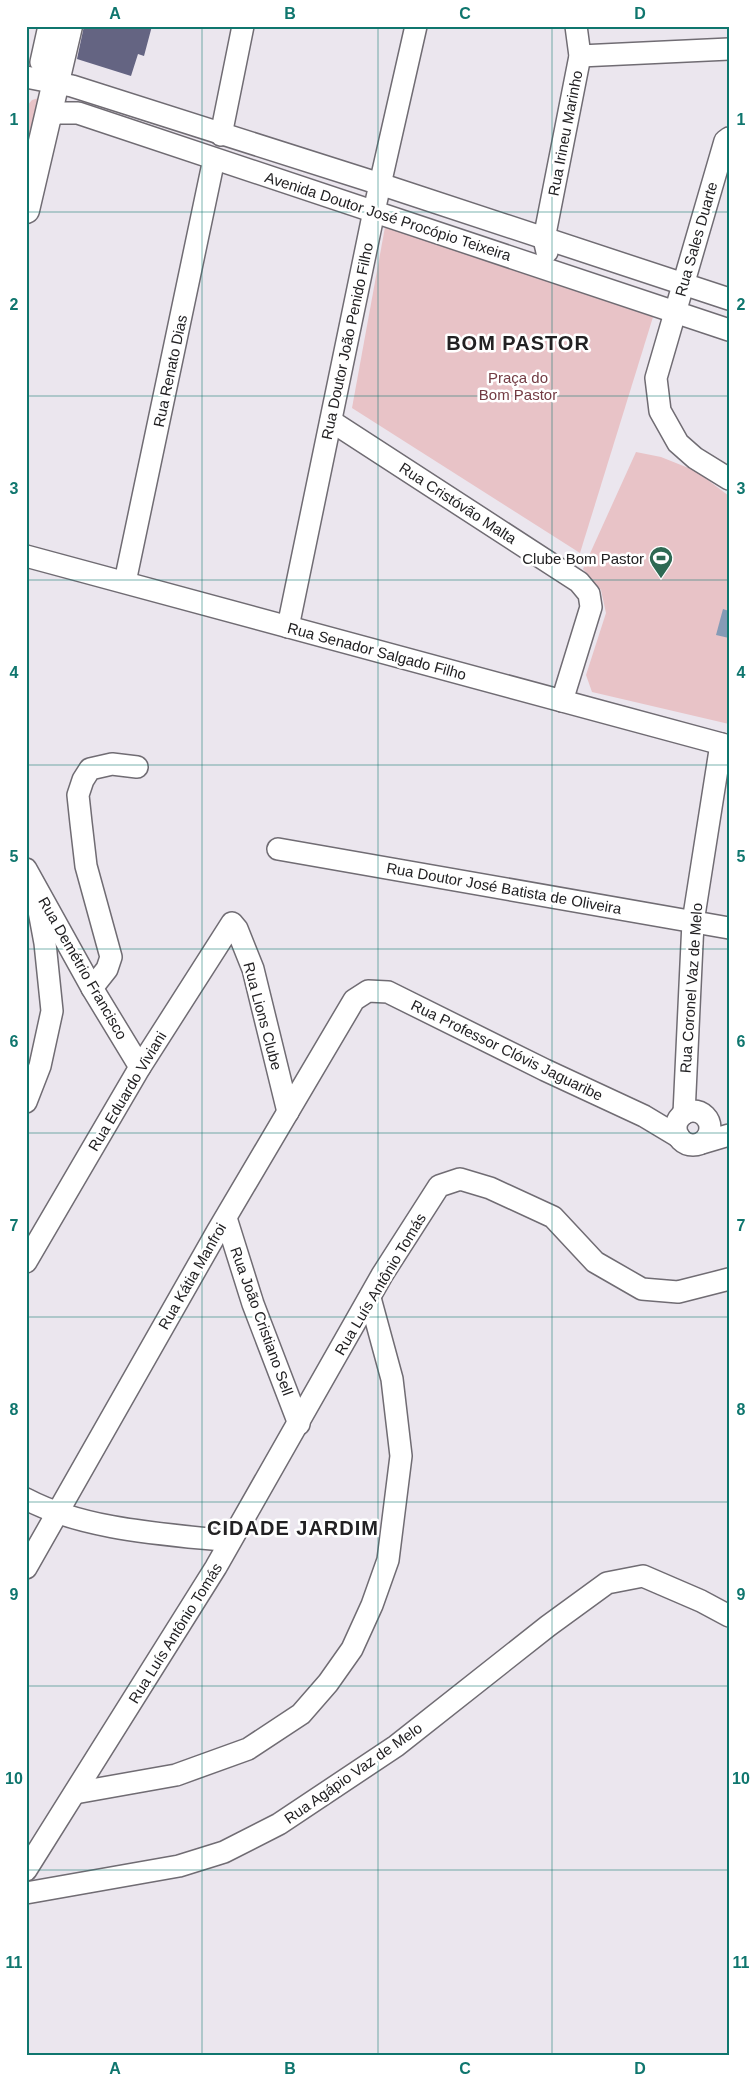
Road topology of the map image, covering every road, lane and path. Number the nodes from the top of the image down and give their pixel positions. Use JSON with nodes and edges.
{"nodes":[{"id":1,"x":49,"y":26,"type":"edge"},
{"id":2,"x":69,"y":26,"type":"edge"},
{"id":3,"x":243,"y":26,"type":"edge"},
{"id":4,"x":416,"y":26,"type":"edge"},
{"id":5,"x":576,"y":26,"type":"edge"},
{"id":6,"x":729,"y":49,"type":"edge"},
{"id":7,"x":580,"y":56,"type":"junction"},
{"id":8,"x":41,"y":71,"type":"edge"},
{"id":9,"x":26,"y":77,"type":"edge"},
{"id":10,"x":48,"y":119,"type":"junction"},
{"id":11,"x":221,"y":135,"type":"junction"},
{"id":12,"x":729,"y":138,"type":"edge"},
{"id":13,"x":214,"y":159,"type":"junction"},
{"id":14,"x":380,"y":184,"type":"junction"},
{"id":15,"x":27,"y":203,"type":"edge"},
{"id":16,"x":374,"y":211,"type":"junction"},
{"id":17,"x":544,"y":238,"type":"junction"},
{"id":18,"x":536,"y":265,"type":"junction"},
{"id":19,"x":682,"y":284,"type":"junction"},
{"id":20,"x":729,"y":299,"type":"edge"},
{"id":21,"x":675,"y":312,"type":"junction"},
{"id":22,"x":729,"y":330,"type":"edge"},
{"id":23,"x":331,"y":421,"type":"junction"},
{"id":24,"x":729,"y":479,"type":"edge"},
{"id":25,"x":26,"y":556,"type":"edge"},
{"id":26,"x":125,"y":582,"type":"junction"},
{"id":27,"x":288,"y":627,"type":"junction"},
{"id":28,"x":562,"y":701,"type":"junction"},
{"id":29,"x":725,"y":745,"type":"edge"},
{"id":30,"x":137,"y":767,"type":"dead end"},
{"id":31,"x":278,"y":849,"type":"dead end"},
{"id":32,"x":30,"y":876,"type":"edge"},
{"id":33,"x":232,"y":922,"type":"joint"},
{"id":34,"x":693,"y":922,"type":"junction"},
{"id":35,"x":729,"y":928,"type":"edge"},
{"id":36,"x":92,"y":988,"type":"junction"},
{"id":37,"x":368,"y":991,"type":"joint"},
{"id":38,"x":33,"y":1065,"type":"edge"},
{"id":39,"x":140,"y":1067,"type":"junction"},
{"id":40,"x":26,"y":1102,"type":"edge"},
{"id":41,"x":288,"y":1112,"type":"junction"},
{"id":42,"x":680,"y":1124,"type":"junction"},
{"id":43,"x":719,"y":1124,"type":"edge"},
{"id":44,"x":729,"y":1135,"type":"edge"},
{"id":45,"x":702,"y":1143,"type":"junction"},
{"id":46,"x":226,"y":1218,"type":"junction"},
{"id":47,"x":26,"y":1262,"type":"edge"},
{"id":48,"x":729,"y":1279,"type":"edge"},
{"id":49,"x":370,"y":1298,"type":"junction"},
{"id":50,"x":299,"y":1424,"type":"junction"},
{"id":51,"x":26,"y":1499,"type":"edge"},
{"id":52,"x":57,"y":1512,"type":"junction"},
{"id":53,"x":230,"y":1541,"type":"junction"},
{"id":54,"x":26,"y":1568,"type":"edge"},
{"id":55,"x":729,"y":1616,"type":"edge"},
{"id":56,"x":76,"y":1792,"type":"junction"},
{"id":57,"x":26,"y":1870,"type":"edge"},
{"id":58,"x":26,"y":1893,"type":"edge"}],
"edges":[{"from":1,"to":8,"type":"street"},
{"from":2,"to":8,"type":"main road"},
{"from":3,"to":11,"type":"street"},
{"from":4,"to":14,"type":"street","name":"Rua Doutor João Penido Filho"},
{"from":5,"to":7,"type":"street","name":"Rua Irineu Marinho"},
{"from":6,"to":7,"type":"street"},
{"from":7,"to":17,"type":"street","name":"Rua Irineu Marinho"},
{"from":8,"to":9,"type":"street","name":"Avenida Doutor José Procópio Teixeira"},
{"from":8,"to":10,"type":"main road"},
{"from":8,"to":11,"type":"street","name":"Avenida Doutor José Procópio Teixeira"},
{"from":10,"to":13,"type":"street","name":"Avenida Doutor José Procópio Teixeira"},
{"from":10,"to":15,"type":"main road"},
{"from":11,"to":14,"type":"street","name":"Avenida Doutor José Procópio Teixeira"},
{"from":12,"to":19,"type":"street","name":"Rua Sales Duarte"},
{"from":13,"to":16,"type":"street","name":"Avenida Doutor José Procópio Teixeira"},
{"from":13,"to":26,"type":"street","name":"Rua Renato Dias"},
{"from":14,"to":16,"type":"street","name":"Rua Doutor João Penido Filho"},
{"from":14,"to":17,"type":"street","name":"Avenida Doutor José Procópio Teixeira"},
{"from":16,"to":18,"type":"street","name":"Avenida Doutor José Procópio Teixeira"},
{"from":16,"to":23,"type":"street","name":"Rua Doutor João Penido Filho"},
{"from":17,"to":18,"type":"street","name":"Rua Irineu Marinho"},
{"from":17,"to":19,"type":"street","name":"Avenida Doutor José Procópio Teixeira"},
{"from":18,"to":21,"type":"street","name":"Avenida Doutor José Procópio Teixeira"},
{"from":19,"to":20,"type":"street","name":"Avenida Doutor José Procópio Teixeira"},
{"from":19,"to":21,"type":"street","name":"Rua Sales Duarte"},
{"from":21,"to":22,"type":"street","name":"Avenida Doutor José Procópio Teixeira"},
{"from":21,"to":24,"type":"street","name":"Rua Sales Duarte"},
{"from":23,"to":27,"type":"street","name":"Rua Doutor João Penido Filho"},
{"from":23,"to":28,"type":"street","name":"Rua Cristóvão Malta"},
{"from":25,"to":26,"type":"street","name":"Rua Senador Salgado Filho"},
{"from":26,"to":27,"type":"street","name":"Rua Senador Salgado Filho"},
{"from":27,"to":28,"type":"street","name":"Rua Senador Salgado Filho"},
{"from":28,"to":29,"type":"street","name":"Rua Senador Salgado Filho"},
{"from":29,"to":34,"type":"street","name":"Rua Coronel Vaz de Melo"},
{"from":30,"to":36,"type":"street"},
{"from":31,"to":34,"type":"street","name":"Rua Doutor José Batista de Oliveira"},
{"from":32,"to":36,"type":"street","name":"Rua Demétrio Francisco"},
{"from":32,"to":38,"type":"street"},
{"from":33,"to":39,"type":"street","name":"Rua Eduardo Viviani"},
{"from":33,"to":41,"type":"street","name":"Rua Lions Clube"},
{"from":34,"to":35,"type":"street","name":"Rua Doutor José Batista de Oliveira"},
{"from":34,"to":42,"type":"street","name":"Rua Coronel Vaz de Melo"},
{"from":36,"to":39,"type":"street","name":"Rua Demétrio Francisco"},
{"from":37,"to":41,"type":"street","name":"Rua Kátia Manfroi"},
{"from":37,"to":42,"type":"street","name":"Rua Professor Clóvis Jaguaribe"},
{"from":38,"to":40,"type":"street"},
{"from":39,"to":47,"type":"street","name":"Rua Eduardo Viviani"},
{"from":41,"to":46,"type":"street","name":"Rua Kátia Manfroi"},
{"from":42,"to":43,"type":"street"},
{"from":42,"to":45,"type":"street"},
{"from":43,"to":45,"type":"street"},
{"from":44,"to":45,"type":"street"},
{"from":46,"to":50,"type":"street","name":"Rua João Cristiano Sell"},
{"from":46,"to":52,"type":"street","name":"Rua Kátia Manfroi"},
{"from":48,"to":49,"type":"street","name":"Rua Luís Antônio Tomás"},
{"from":49,"to":50,"type":"street","name":"Rua Luís Antônio Tomás"},
{"from":49,"to":56,"type":"street"},
{"from":50,"to":53,"type":"street","name":"Rua Luís Antônio Tomás"},
{"from":51,"to":52,"type":"street"},
{"from":52,"to":53,"type":"street"},
{"from":52,"to":54,"type":"street","name":"Rua Kátia Manfroi"},
{"from":53,"to":56,"type":"street","name":"Rua Luís Antônio Tomás"},
{"from":55,"to":58,"type":"street","name":"Rua Agápio Vaz de Melo"},
{"from":56,"to":57,"type":"street","name":"Rua Luís Antônio Tomás"}]}
